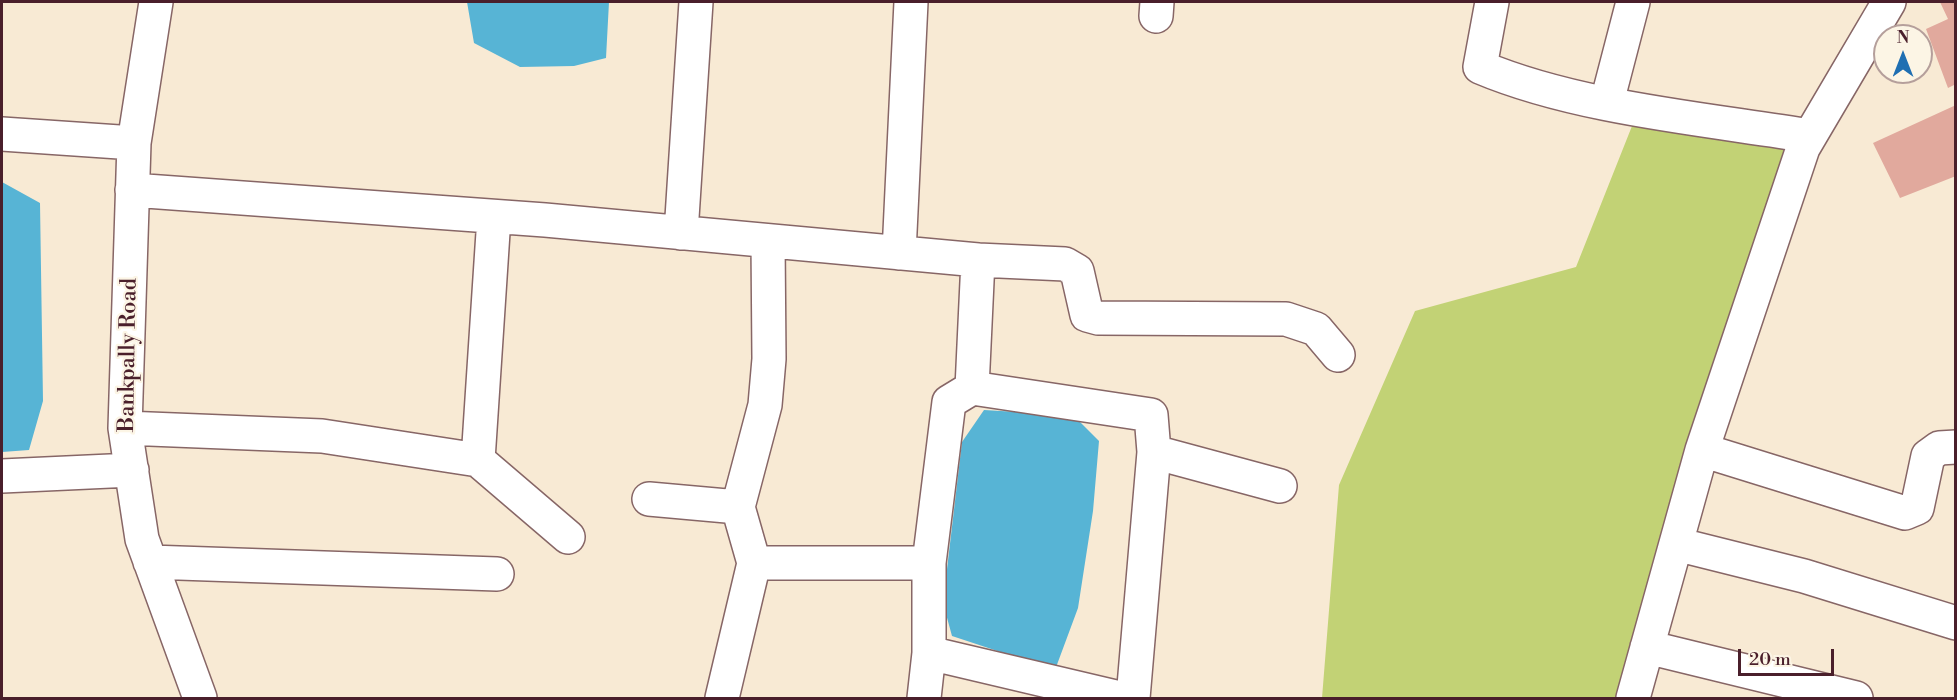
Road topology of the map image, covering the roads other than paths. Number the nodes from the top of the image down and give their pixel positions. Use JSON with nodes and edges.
{"nodes":[{"id":1,"x":156,"y":2,"type":"edge"},
{"id":2,"x":696,"y":2,"type":"edge"},
{"id":3,"x":911,"y":2,"type":"edge"},
{"id":4,"x":1492,"y":2,"type":"edge"},
{"id":5,"x":1633,"y":2,"type":"edge"},
{"id":6,"x":1888,"y":2,"type":"edge"},
{"id":7,"x":1607,"y":102,"type":"junction"},
{"id":8,"x":2,"y":134,"type":"edge"},
{"id":9,"x":1810,"y":136,"type":"junction"},
{"id":10,"x":134,"y":143,"type":"junction"},
{"id":11,"x":132,"y":190,"type":"junction"},
{"id":12,"x":495,"y":217,"type":"junction"},
{"id":13,"x":681,"y":233,"type":"junction"},
{"id":14,"x":768,"y":240,"type":"junction"},
{"id":15,"x":899,"y":253,"type":"junction"},
{"id":16,"x":978,"y":260,"type":"junction"},
{"id":17,"x":1338,"y":355,"type":"dead end"},
{"id":18,"x":972,"y":388,"type":"junction"},
{"id":19,"x":126,"y":428,"type":"junction"},
{"id":20,"x":1956,"y":447,"type":"edge"},
{"id":21,"x":1702,"y":450,"type":"junction"},
{"id":22,"x":1154,"y":452,"type":"junction"},
{"id":23,"x":478,"y":460,"type":"junction"},
{"id":24,"x":132,"y":470,"type":"junction"},
{"id":25,"x":2,"y":476,"type":"edge"},
{"id":26,"x":1280,"y":486,"type":"dead end"},
{"id":27,"x":649,"y":499,"type":"dead end"},
{"id":28,"x":738,"y":507,"type":"junction"},
{"id":29,"x":568,"y":537,"type":"dead end"},
{"id":30,"x":1676,"y":544,"type":"junction"},
{"id":31,"x":150,"y":562,"type":"junction"},
{"id":32,"x":754,"y":563,"type":"junction"},
{"id":33,"x":929,"y":563,"type":"junction"},
{"id":34,"x":497,"y":574,"type":"dead end"},
{"id":35,"x":1956,"y":623,"type":"edge"},
{"id":36,"x":1647,"y":647,"type":"junction"},
{"id":37,"x":929,"y":653,"type":"junction"},
{"id":38,"x":1072,"y":694,"type":"edge"},
{"id":39,"x":200,"y":699,"type":"edge"},
{"id":40,"x":722,"y":699,"type":"edge"},
{"id":41,"x":924,"y":699,"type":"edge"},
{"id":42,"x":1120,"y":699,"type":"edge"},
{"id":43,"x":1133,"y":699,"type":"edge"},
{"id":44,"x":1633,"y":699,"type":"edge"},
{"id":45,"x":1856,"y":699,"type":"edge"}],
"edges":[{"from":1,"to":10,"type":"street","name":"Bankpally Road"},
{"from":2,"to":13,"type":"street"},
{"from":3,"to":15,"type":"street"},
{"from":4,"to":7,"type":"street"},
{"from":5,"to":7,"type":"street"},
{"from":6,"to":9,"type":"street"},
{"from":7,"to":9,"type":"street"},
{"from":8,"to":10,"type":"street"},
{"from":9,"to":21,"type":"street"},
{"from":10,"to":11,"type":"street","name":"Bankpally Road"},
{"from":11,"to":12,"type":"street"},
{"from":11,"to":19,"type":"street","name":"Bankpally Road"},
{"from":12,"to":13,"type":"street"},
{"from":12,"to":23,"type":"street"},
{"from":13,"to":14,"type":"street"},
{"from":14,"to":15,"type":"street"},
{"from":14,"to":28,"type":"street"},
{"from":15,"to":16,"type":"street"},
{"from":16,"to":17,"type":"street"},
{"from":16,"to":18,"type":"street"},
{"from":18,"to":22,"type":"street"},
{"from":18,"to":33,"type":"street"},
{"from":19,"to":23,"type":"street"},
{"from":19,"to":24,"type":"street","name":"Bankpally Road"},
{"from":20,"to":21,"type":"street"},
{"from":21,"to":30,"type":"street"},
{"from":22,"to":26,"type":"street"},
{"from":22,"to":43,"type":"street"},
{"from":23,"to":29,"type":"street"},
{"from":24,"to":25,"type":"street"},
{"from":24,"to":31,"type":"street","name":"Bankpally Road"},
{"from":27,"to":28,"type":"street"},
{"from":28,"to":32,"type":"street"},
{"from":30,"to":35,"type":"street"},
{"from":30,"to":36,"type":"street"},
{"from":31,"to":34,"type":"street"},
{"from":31,"to":39,"type":"street","name":"Bankpally Road"},
{"from":32,"to":33,"type":"street"},
{"from":32,"to":40,"type":"street"},
{"from":33,"to":37,"type":"street"},
{"from":36,"to":44,"type":"street"},
{"from":36,"to":45,"type":"street"},
{"from":37,"to":38,"type":"street"},
{"from":37,"to":41,"type":"street"},
{"from":38,"to":42,"type":"street"}]}
